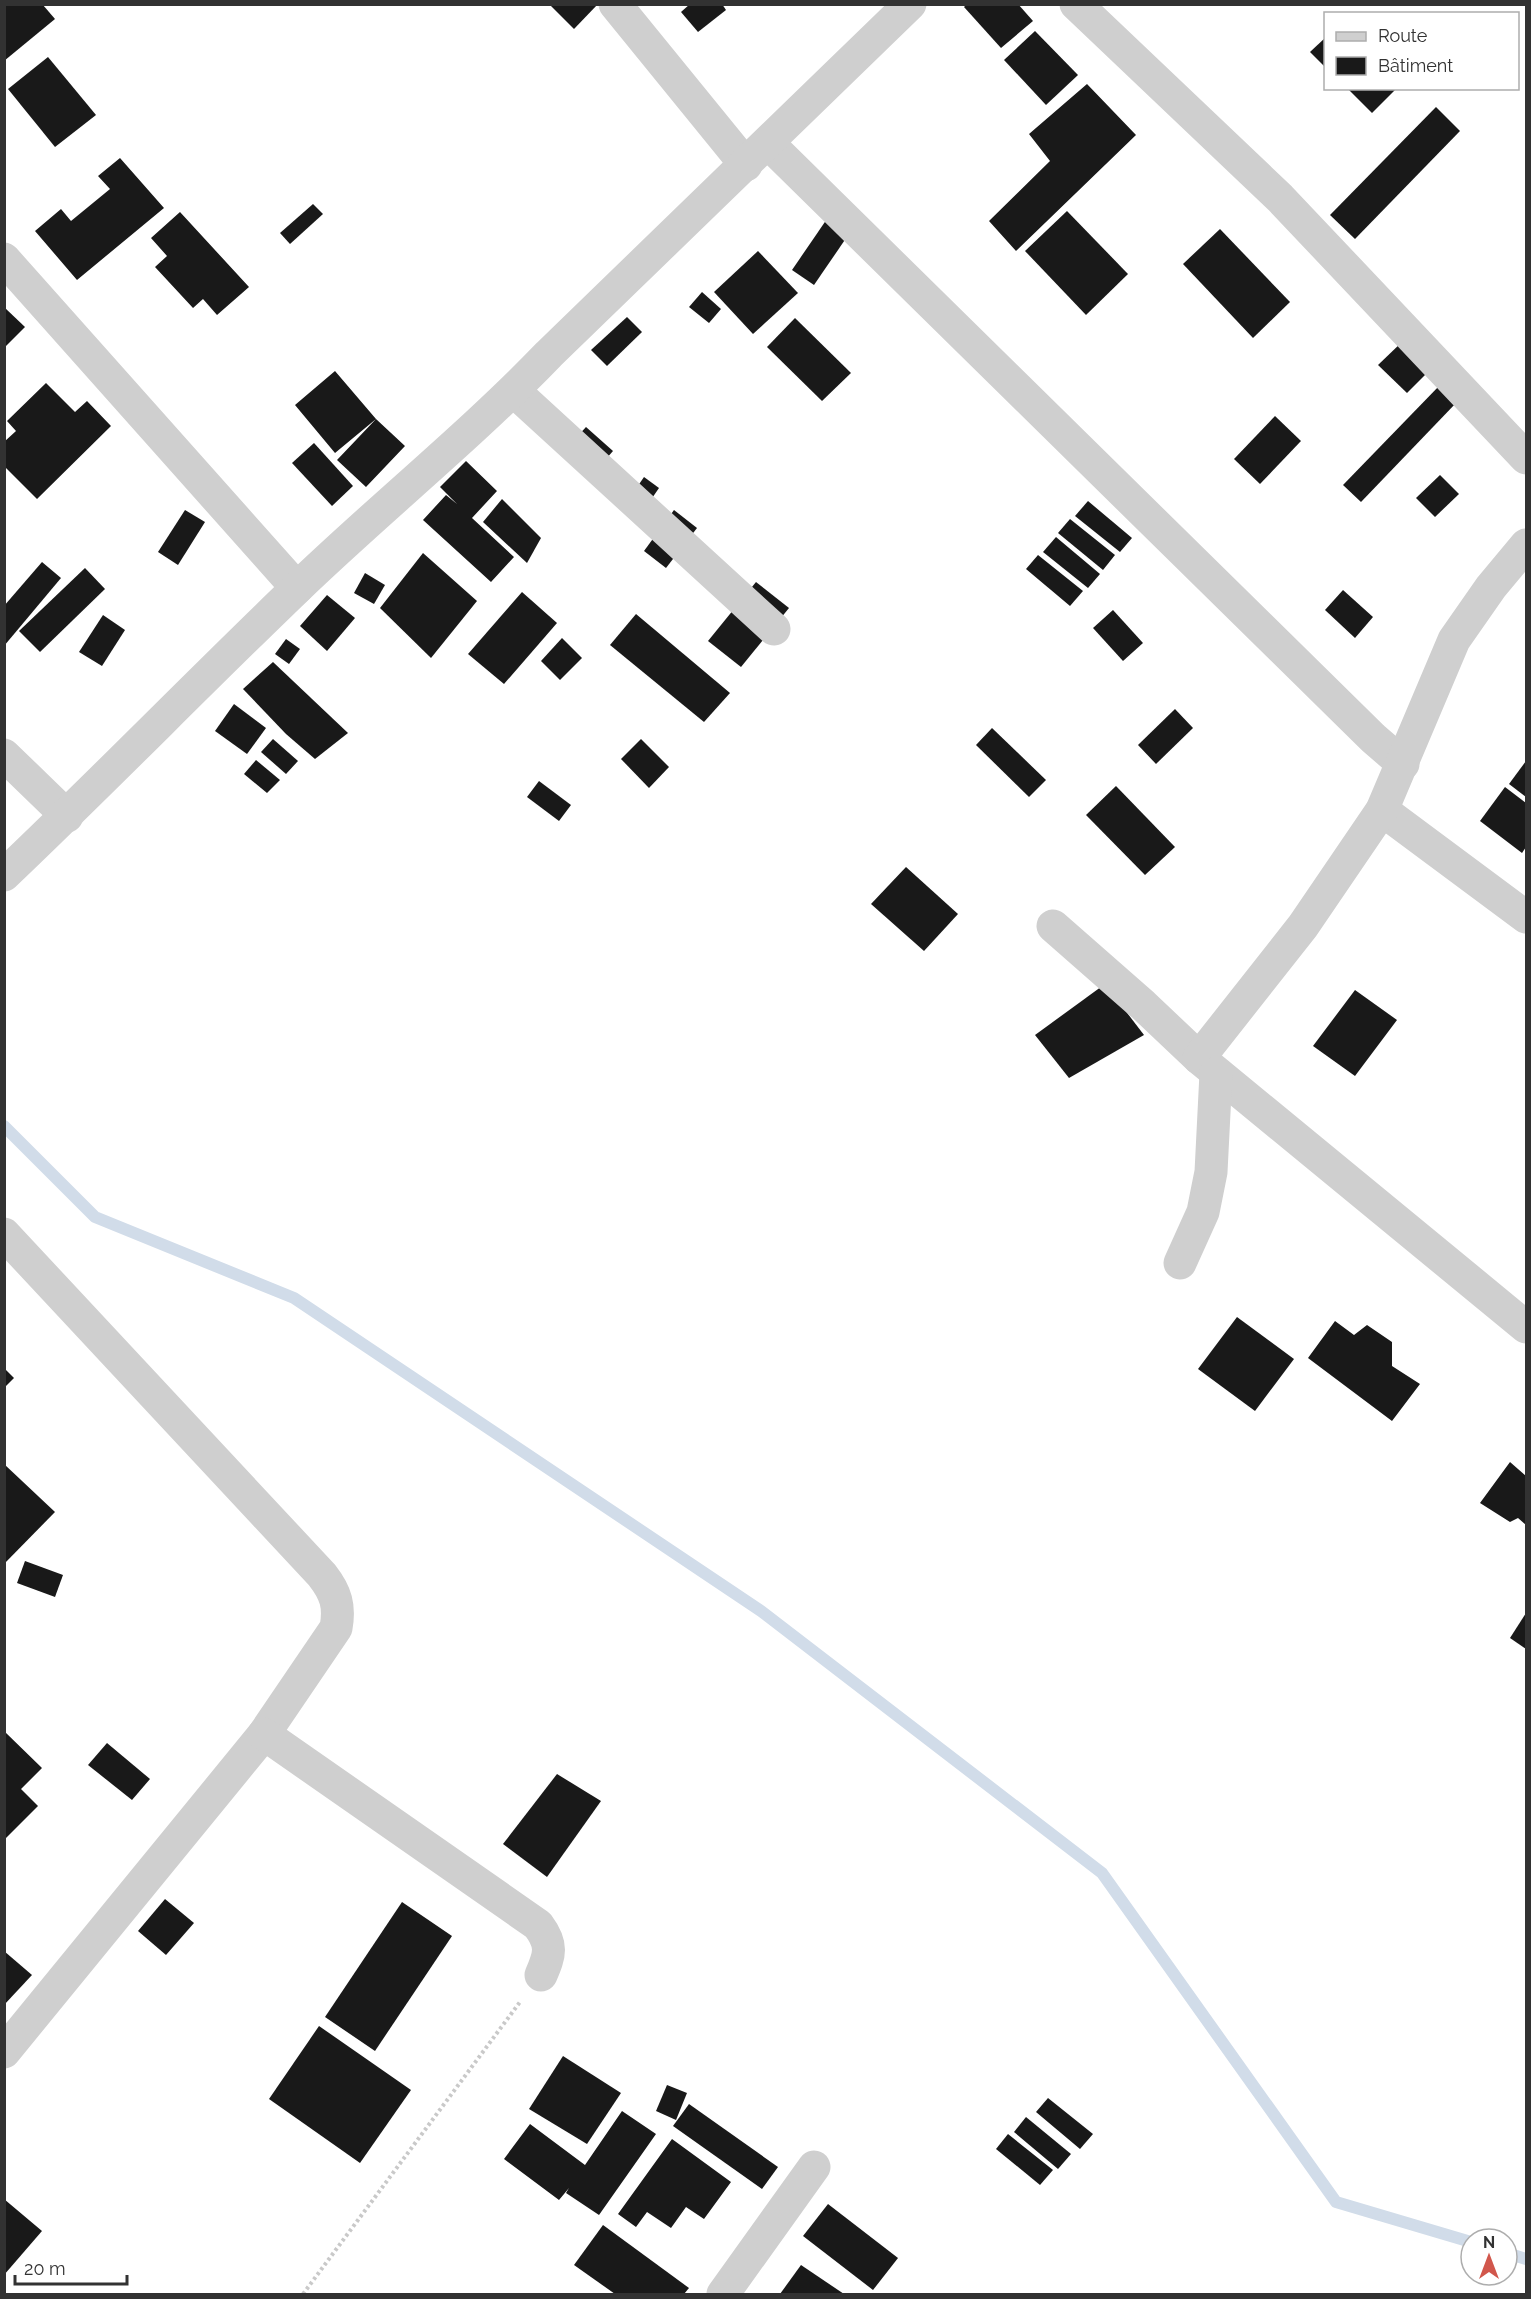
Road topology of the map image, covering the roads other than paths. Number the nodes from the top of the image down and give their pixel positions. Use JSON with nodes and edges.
{"nodes":[{"id":1,"x":615,"y":4,"type":"edge"},
{"id":2,"x":910,"y":4,"type":"edge"},
{"id":3,"x":1076,"y":4,"type":"edge"},
{"id":4,"x":757,"y":154,"type":"junction"},
{"id":5,"x":4,"y":259,"type":"edge"},
{"id":6,"x":514,"y":391,"type":"junction"},
{"id":7,"x":1527,"y":458,"type":"edge"},
{"id":8,"x":1527,"y":545,"type":"edge"},
{"id":9,"x":297,"y":588,"type":"junction"},
{"id":10,"x":774,"y":629,"type":"dead end"},
{"id":11,"x":4,"y":755,"type":"edge"},
{"id":12,"x":1403,"y":764,"type":"junction"},
{"id":13,"x":1382,"y":810,"type":"junction"},
{"id":14,"x":67,"y":816,"type":"junction"},
{"id":15,"x":4,"y":875,"type":"edge"},
{"id":16,"x":1527,"y":917,"type":"edge"},
{"id":17,"x":1053,"y":926,"type":"dead end"},
{"id":18,"x":1208,"y":1066,"type":"junction"},
{"id":19,"x":4,"y":1234,"type":"edge"},
{"id":20,"x":1180,"y":1263,"type":"dead end"},
{"id":21,"x":1527,"y":1327,"type":"edge"},
{"id":22,"x":264,"y":1734,"type":"junction"},
{"id":23,"x":541,"y":1975,"type":"road end"},
{"id":24,"x":4,"y":2052,"type":"edge"},
{"id":25,"x":814,"y":2167,"type":"dead end"},
{"id":26,"x":723,"y":2295,"type":"edge"}],
"edges":[{"from":1,"to":4,"type":"street"},
{"from":2,"to":4,"type":"street"},
{"from":3,"to":7,"type":"street"},
{"from":4,"to":6,"type":"street"},
{"from":4,"to":12,"type":"street"},
{"from":5,"to":9,"type":"street"},
{"from":6,"to":9,"type":"street"},
{"from":6,"to":10,"type":"street"},
{"from":8,"to":12,"type":"street"},
{"from":9,"to":14,"type":"street"},
{"from":11,"to":14,"type":"street"},
{"from":12,"to":13,"type":"street"},
{"from":13,"to":16,"type":"street"},
{"from":13,"to":18,"type":"street"},
{"from":14,"to":15,"type":"street"},
{"from":17,"to":18,"type":"street"},
{"from":18,"to":20,"type":"street"},
{"from":18,"to":21,"type":"street"},
{"from":19,"to":22,"type":"street"},
{"from":22,"to":23,"type":"street"},
{"from":22,"to":24,"type":"street"},
{"from":25,"to":26,"type":"street"}]}
